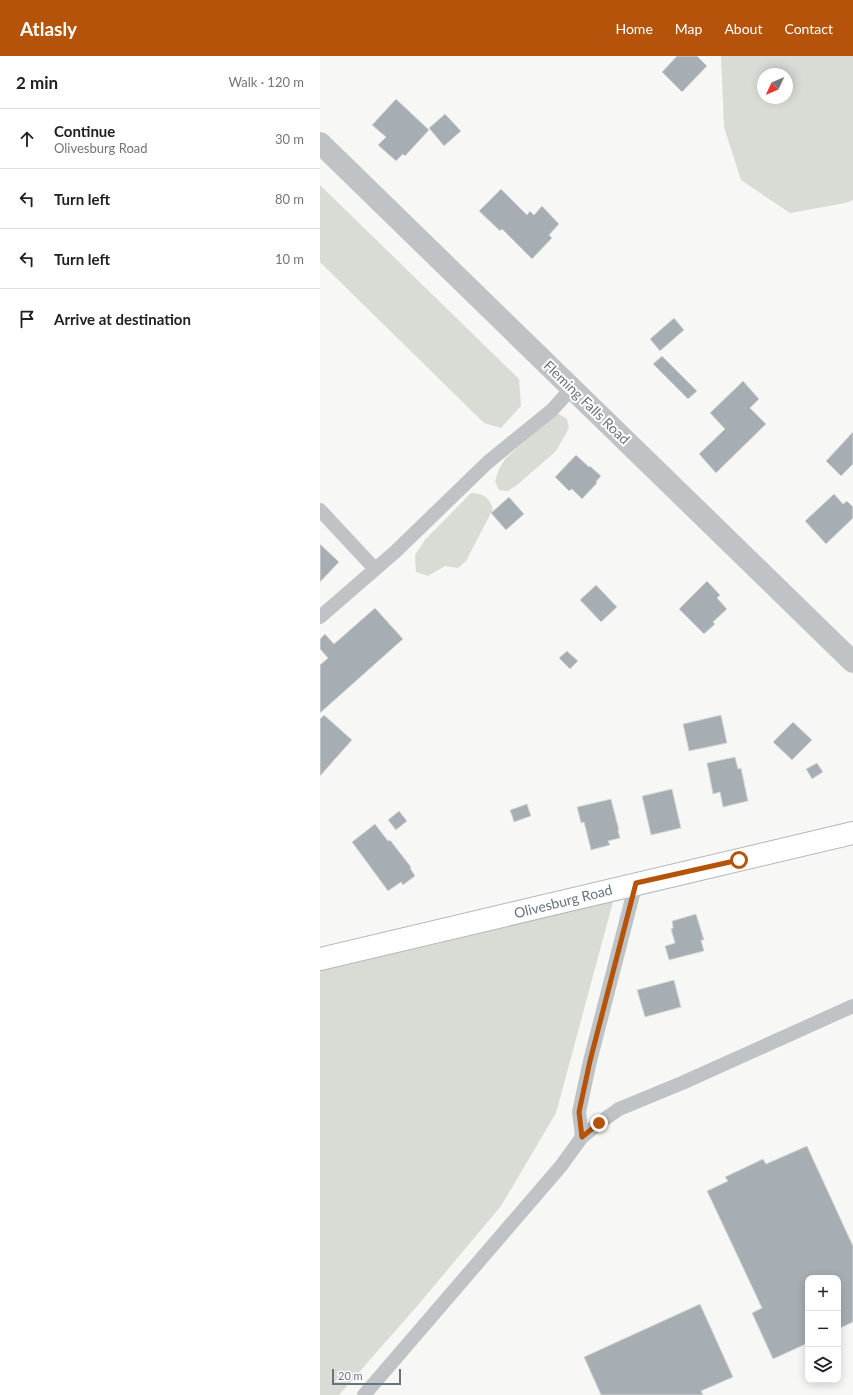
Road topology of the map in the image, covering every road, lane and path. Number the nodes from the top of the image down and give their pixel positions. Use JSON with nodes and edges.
{"nodes":[{"id":1,"x":320,"y":143,"type":"edge"},
{"id":2,"x":572,"y":388,"type":"junction"},
{"id":3,"x":320,"y":510,"type":"edge"},
{"id":4,"x":375,"y":569,"type":"junction"},
{"id":5,"x":320,"y":617,"type":"edge"},
{"id":6,"x":853,"y":662,"type":"edge"},
{"id":7,"x":853,"y":833,"type":"edge"},
{"id":8,"x":636,"y":883,"type":"junction"},
{"id":9,"x":320,"y":959,"type":"edge"},
{"id":10,"x":853,"y":1006,"type":"edge"},
{"id":11,"x":582,"y":1137,"type":"junction"},
{"id":12,"x":364,"y":1395,"type":"edge"}],
"edges":[{"from":1,"to":2,"type":"street","name":"Fleming Falls Road"},
{"from":2,"to":4,"type":"lane"},
{"from":2,"to":6,"type":"street","name":"Fleming Falls Road"},
{"from":3,"to":4,"type":"lane"},
{"from":4,"to":5,"type":"lane"},
{"from":7,"to":8,"type":"main road","name":"Olivesburg Road"},
{"from":8,"to":9,"type":"main road","name":"Olivesburg Road"},
{"from":8,"to":11,"type":"lane"},
{"from":10,"to":11,"type":"lane"},
{"from":11,"to":12,"type":"lane"}]}
